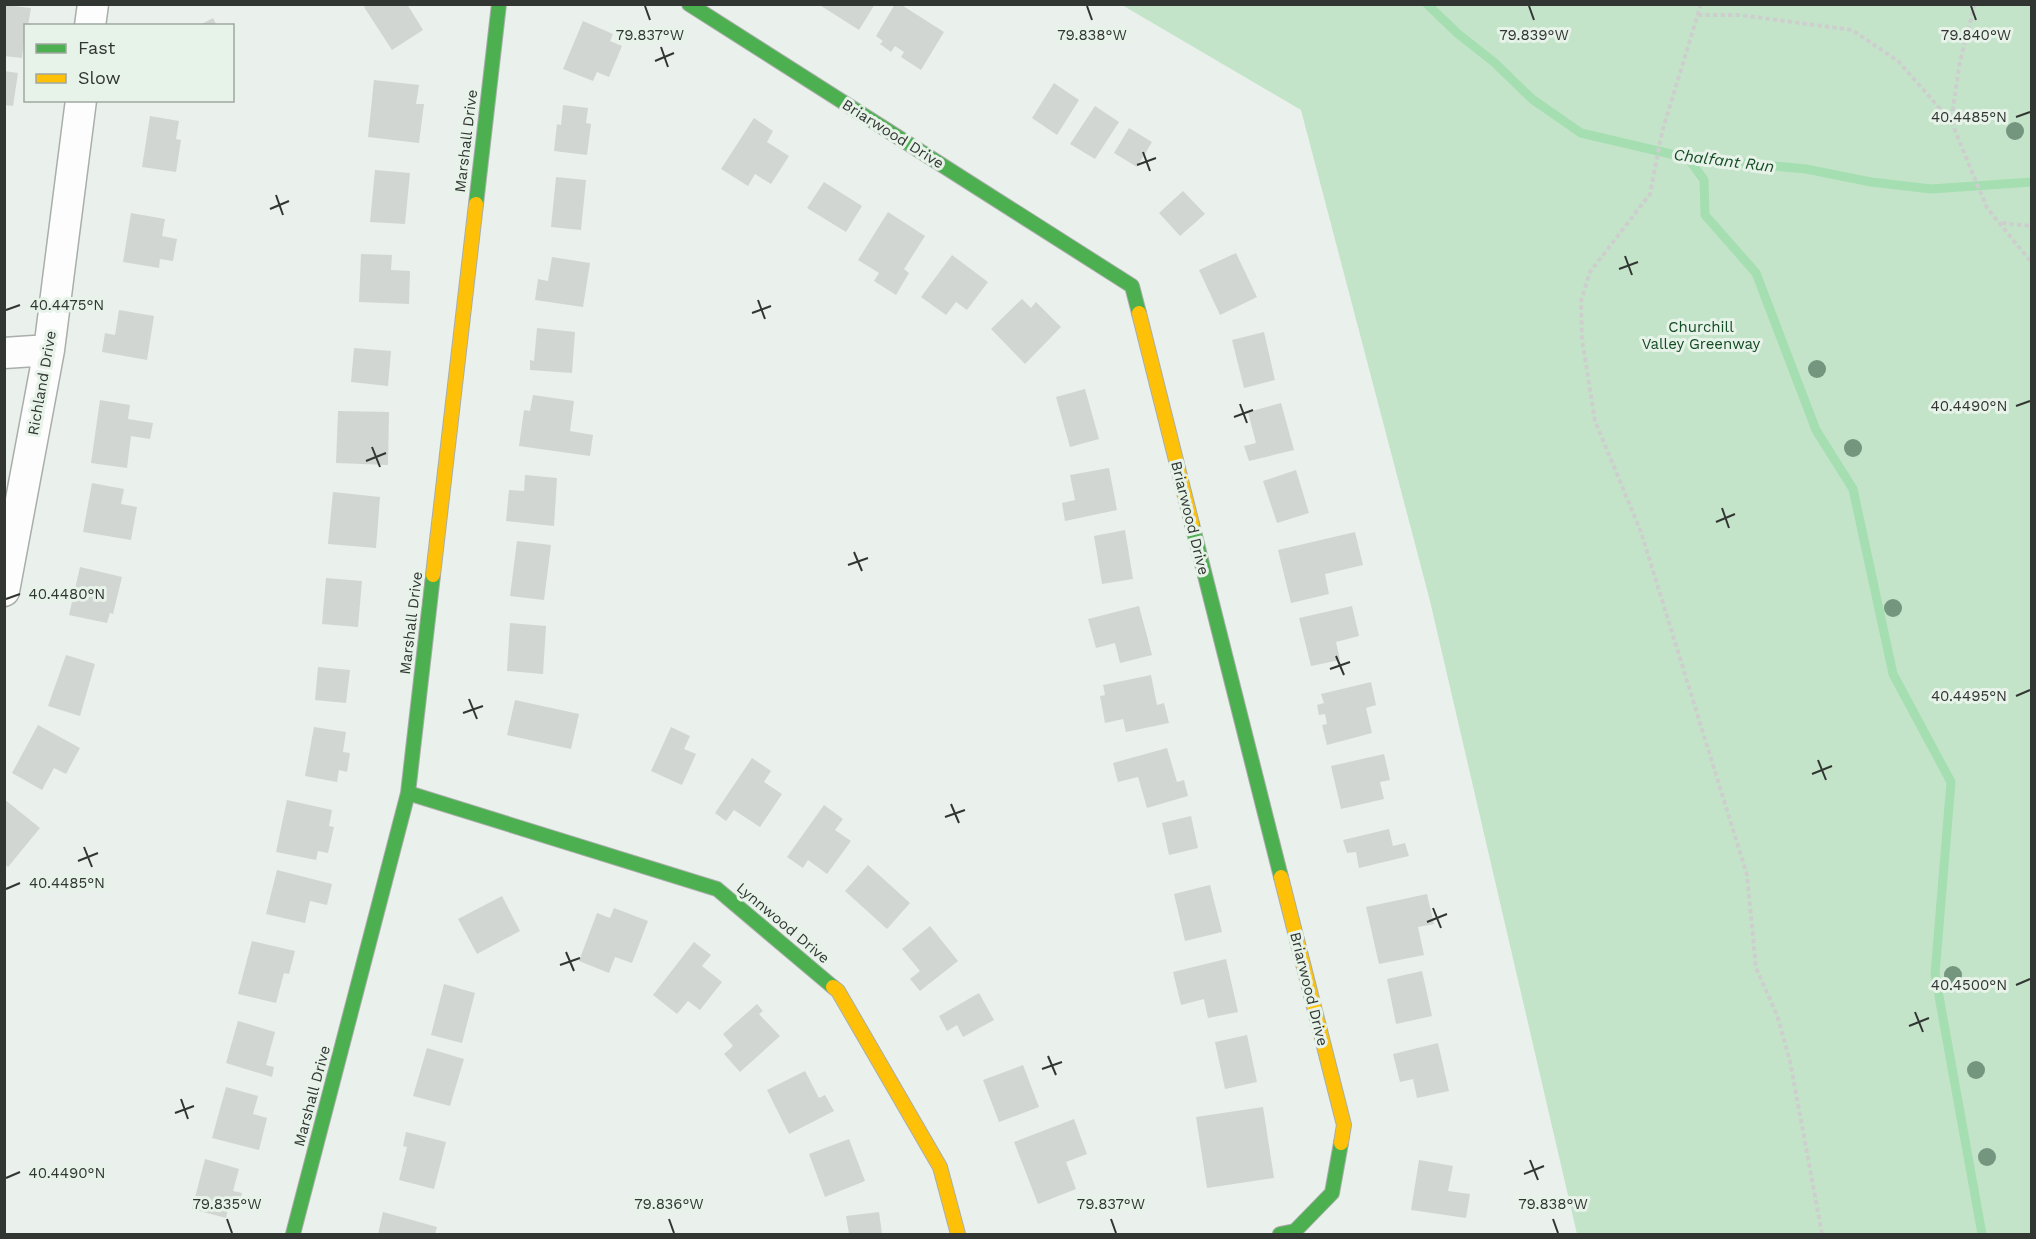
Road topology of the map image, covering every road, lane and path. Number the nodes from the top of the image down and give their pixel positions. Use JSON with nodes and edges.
{"nodes":[{"id":1,"x":93,"y":4,"type":"edge"},
{"id":2,"x":499,"y":4,"type":"edge"},
{"id":3,"x":689,"y":4,"type":"edge"},
{"id":4,"x":1701,"y":4,"type":"edge"},
{"id":5,"x":1975,"y":4,"type":"edge"},
{"id":6,"x":1698,"y":15,"type":"junction"},
{"id":7,"x":90,"y":24,"type":"edge"},
{"id":8,"x":81,"y":102,"type":"edge"},
{"id":9,"x":1951,"y":121,"type":"junction"},
{"id":10,"x":2001,"y":224,"type":"junction"},
{"id":11,"x":2031,"y":225,"type":"edge"},
{"id":12,"x":2031,"y":263,"type":"edge"},
{"id":13,"x":49,"y":350,"type":"junction"},
{"id":14,"x":4,"y":353,"type":"edge"},
{"id":15,"x":4,"y":591,"type":"edge"},
{"id":16,"x":408,"y":793,"type":"junction"},
{"id":17,"x":293,"y":1234,"type":"edge"},
{"id":18,"x":958,"y":1234,"type":"edge"},
{"id":19,"x":1280,"y":1234,"type":"edge"},
{"id":20,"x":1822,"y":1234,"type":"edge"}],
"edges":[{"from":1,"to":7,"type":"street"},
{"from":2,"to":16,"type":"street","name":"Marshall Drive"},
{"from":3,"to":19,"type":"street","name":"Briarwood Drive"},
{"from":4,"to":6,"type":"path"},
{"from":5,"to":9,"type":"path"},
{"from":6,"to":9,"type":"path"},
{"from":6,"to":20,"type":"path"},
{"from":8,"to":13,"type":"street","name":"Richland Drive"},
{"from":9,"to":10,"type":"path"},
{"from":10,"to":11,"type":"path"},
{"from":10,"to":12,"type":"path"},
{"from":13,"to":14,"type":"street"},
{"from":13,"to":15,"type":"street","name":"Richland Drive"},
{"from":16,"to":17,"type":"street","name":"Marshall Drive"},
{"from":16,"to":18,"type":"street","name":"Lynnwood Drive"}]}
